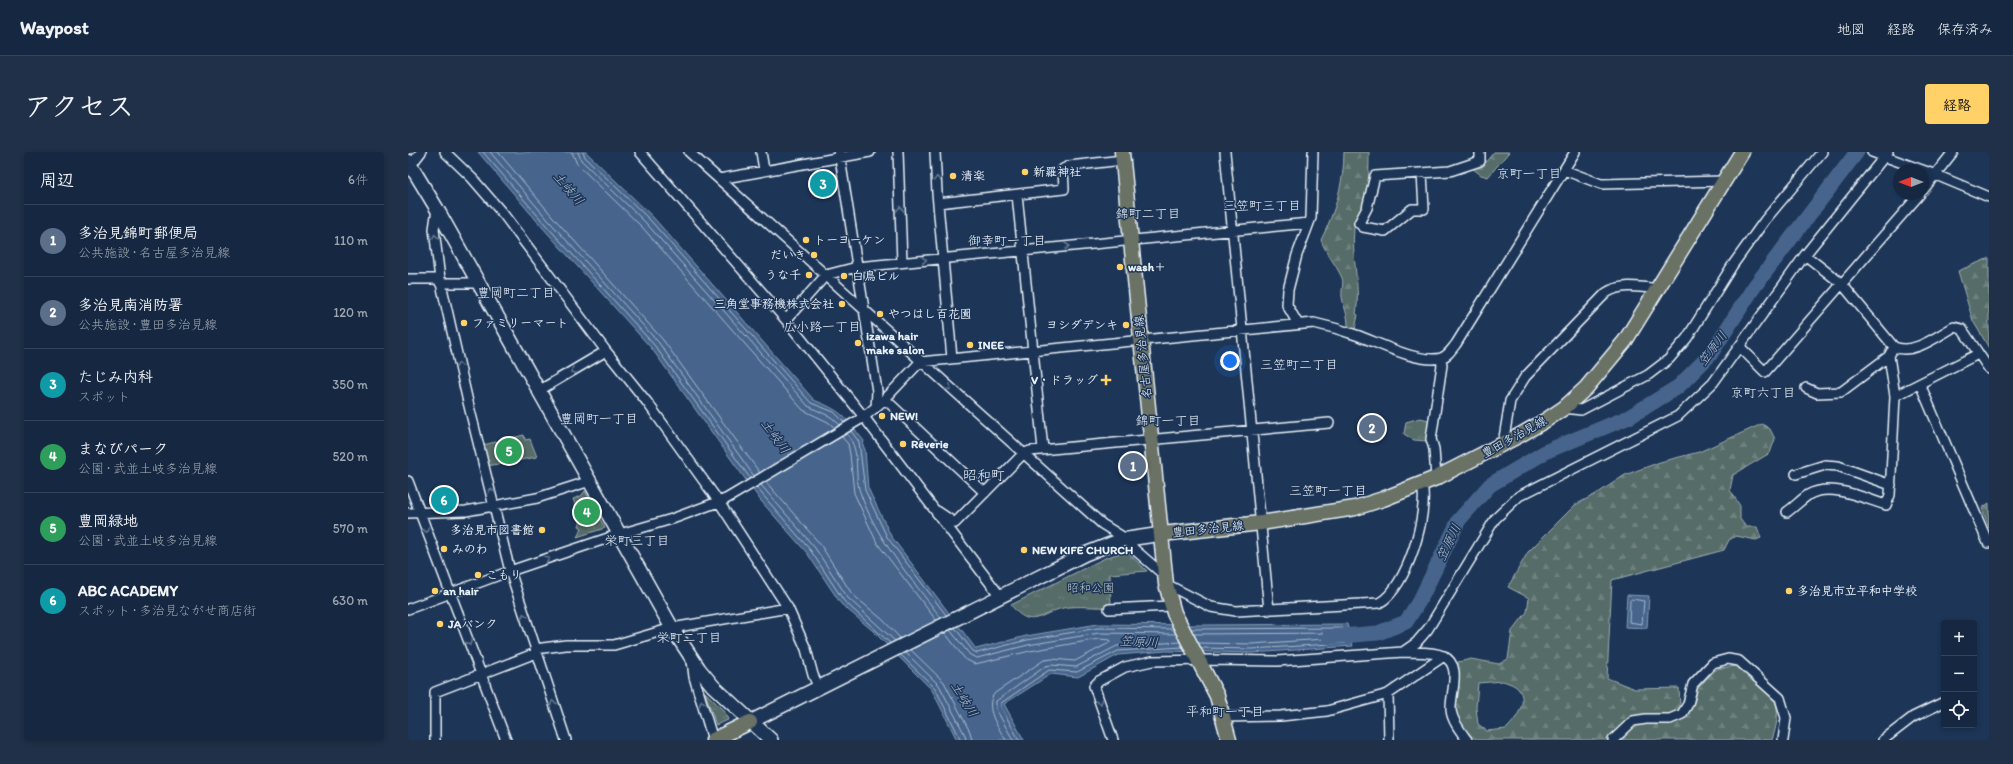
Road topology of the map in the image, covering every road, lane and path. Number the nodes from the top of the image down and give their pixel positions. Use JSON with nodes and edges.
{"nodes":[{"id":1,"x":421,"y":152,"type":"edge"},
{"id":2,"x":445,"y":152,"type":"edge"},
{"id":3,"x":640,"y":152,"type":"edge"},
{"id":4,"x":689,"y":152,"type":"edge"},
{"id":5,"x":761,"y":152,"type":"edge"},
{"id":6,"x":870,"y":152,"type":"edge"},
{"id":7,"x":898,"y":152,"type":"edge"},
{"id":8,"x":935,"y":152,"type":"edge"},
{"id":9,"x":1225,"y":152,"type":"edge"},
{"id":10,"x":1313,"y":152,"type":"edge"},
{"id":11,"x":1480,"y":152,"type":"edge"},
{"id":12,"x":1575,"y":152,"type":"edge"},
{"id":13,"x":1742,"y":152,"type":"edge"},
{"id":14,"x":1822,"y":152,"type":"edge"},
{"id":15,"x":1872,"y":152,"type":"edge"},
{"id":16,"x":1953,"y":152,"type":"edge"},
{"id":17,"x":839,"y":154,"type":"edge"},
{"id":18,"x":1886,"y":154,"type":"edge"},
{"id":19,"x":1123,"y":156,"type":"edge"},
{"id":20,"x":409,"y":164,"type":"edge"},
{"id":21,"x":764,"y":170,"type":"junction"},
{"id":22,"x":1564,"y":170,"type":"junction"},
{"id":23,"x":1422,"y":173,"type":"junction"},
{"id":24,"x":1936,"y":175,"type":"junction"},
{"id":25,"x":719,"y":179,"type":"junction"},
{"id":26,"x":1724,"y":181,"type":"junction"},
{"id":27,"x":1929,"y":183,"type":"edge"},
{"id":28,"x":1017,"y":195,"type":"junction"},
{"id":29,"x":1989,"y":198,"type":"edge"},
{"id":30,"x":1915,"y":200,"type":"edge"},
{"id":31,"x":938,"y":203,"type":"junction"},
{"id":32,"x":437,"y":209,"type":"junction"},
{"id":33,"x":1309,"y":223,"type":"junction"},
{"id":34,"x":1233,"y":230,"type":"junction"},
{"id":35,"x":1131,"y":239,"type":"junction"},
{"id":36,"x":1023,"y":250,"type":"junction"},
{"id":37,"x":1805,"y":255,"type":"junction"},
{"id":38,"x":943,"y":258,"type":"junction"},
{"id":39,"x":902,"y":262,"type":"junction"},
{"id":40,"x":857,"y":267,"type":"junction"},
{"id":41,"x":826,"y":275,"type":"junction"},
{"id":42,"x":408,"y":280,"type":"edge"},
{"id":43,"x":440,"y":281,"type":"junction"},
{"id":44,"x":478,"y":283,"type":"junction"},
{"id":45,"x":1842,"y":284,"type":"junction"},
{"id":46,"x":1658,"y":289,"type":"junction"},
{"id":47,"x":864,"y":309,"type":"junction"},
{"id":48,"x":786,"y":320,"type":"junction"},
{"id":49,"x":1298,"y":324,"type":"junction"},
{"id":50,"x":1242,"y":330,"type":"junction"},
{"id":51,"x":1142,"y":339,"type":"junction"},
{"id":52,"x":1894,"y":346,"type":"junction"},
{"id":53,"x":1740,"y":348,"type":"junction"},
{"id":54,"x":1033,"y":349,"type":"junction"},
{"id":55,"x":606,"y":351,"type":"junction"},
{"id":56,"x":1978,"y":354,"type":"junction"},
{"id":57,"x":1889,"y":356,"type":"junction"},
{"id":58,"x":952,"y":358,"type":"junction"},
{"id":59,"x":1441,"y":358,"type":"junction"},
{"id":60,"x":920,"y":362,"type":"junction"},
{"id":61,"x":1989,"y":369,"type":"edge"},
{"id":62,"x":1920,"y":384,"type":"junction"},
{"id":63,"x":1806,"y":388,"type":"dead end"},
{"id":64,"x":540,"y":390,"type":"junction"},
{"id":65,"x":1895,"y":396,"type":"junction"},
{"id":66,"x":885,"y":399,"type":"junction"},
{"id":67,"x":876,"y":408,"type":"junction"},
{"id":68,"x":1564,"y":408,"type":"junction"},
{"id":69,"x":864,"y":417,"type":"junction"},
{"id":70,"x":1329,"y":422,"type":"dead end"},
{"id":71,"x":1252,"y":431,"type":"junction"},
{"id":72,"x":1151,"y":440,"type":"junction"},
{"id":73,"x":1503,"y":444,"type":"junction"},
{"id":74,"x":1043,"y":449,"type":"junction"},
{"id":75,"x":1023,"y":454,"type":"junction"},
{"id":76,"x":1796,"y":474,"type":"dead end"},
{"id":77,"x":1436,"y":478,"type":"junction"},
{"id":78,"x":408,"y":481,"type":"edge"},
{"id":79,"x":590,"y":482,"type":"junction"},
{"id":80,"x":1422,"y":484,"type":"junction"},
{"id":81,"x":1891,"y":484,"type":"junction"},
{"id":82,"x":985,"y":493,"type":"junction"},
{"id":83,"x":722,"y":500,"type":"junction"},
{"id":84,"x":494,"y":506,"type":"junction"},
{"id":85,"x":931,"y":507,"type":"junction"},
{"id":86,"x":1786,"y":512,"type":"dead end"},
{"id":87,"x":408,"y":513,"type":"edge"},
{"id":88,"x":420,"y":514,"type":"junction"},
{"id":89,"x":1261,"y":524,"type":"junction"},
{"id":90,"x":620,"y":534,"type":"junction"},
{"id":91,"x":1162,"y":534,"type":"junction"},
{"id":92,"x":1126,"y":539,"type":"junction"},
{"id":93,"x":1988,"y":543,"type":"dead end"},
{"id":94,"x":510,"y":571,"type":"junction"},
{"id":95,"x":1165,"y":580,"type":"junction"},
{"id":96,"x":450,"y":594,"type":"junction"},
{"id":97,"x":997,"y":598,"type":"junction"},
{"id":98,"x":788,"y":608,"type":"junction"},
{"id":99,"x":408,"y":609,"type":"edge"},
{"id":100,"x":1109,"y":609,"type":"dead end"},
{"id":101,"x":1172,"y":610,"type":"junction"},
{"id":102,"x":1269,"y":610,"type":"junction"},
{"id":103,"x":672,"y":628,"type":"junction"},
{"id":104,"x":535,"y":651,"type":"junction"},
{"id":105,"x":1403,"y":652,"type":"junction"},
{"id":106,"x":1444,"y":656,"type":"junction"},
{"id":107,"x":691,"y":658,"type":"junction"},
{"id":108,"x":1197,"y":658,"type":"junction"},
{"id":109,"x":481,"y":675,"type":"junction"},
{"id":110,"x":823,"y":685,"type":"junction"},
{"id":111,"x":1388,"y":694,"type":"junction"},
{"id":112,"x":1941,"y":703,"type":"edge"},
{"id":113,"x":1223,"y":717,"type":"junction"},
{"id":114,"x":750,"y":722,"type":"junction"},
{"id":115,"x":435,"y":740,"type":"edge"},
{"id":116,"x":506,"y":740,"type":"edge"},
{"id":117,"x":566,"y":740,"type":"edge"},
{"id":118,"x":713,"y":740,"type":"edge"},
{"id":119,"x":771,"y":740,"type":"edge"},
{"id":120,"x":1113,"y":740,"type":"edge"},
{"id":121,"x":1229,"y":740,"type":"edge"},
{"id":122,"x":1389,"y":740,"type":"edge"},
{"id":123,"x":1467,"y":740,"type":"edge"},
{"id":124,"x":1613,"y":740,"type":"edge"},
{"id":125,"x":1783,"y":740,"type":"edge"},
{"id":126,"x":1883,"y":740,"type":"edge"}],
"edges":[{"from":1,"to":20,"type":"street"},
{"from":2,"to":55,"type":"street"},
{"from":3,"to":48,"type":"street"},
{"from":4,"to":25,"type":"street"},
{"from":5,"to":21,"type":"street"},
{"from":6,"to":17,"type":"street"},
{"from":39,"to":7,"type":"street","one_way":true},
{"from":31,"to":8,"type":"street","one_way":true},
{"from":9,"to":34,"type":"street"},
{"from":10,"to":33,"type":"street"},
{"from":11,"to":23,"type":"street"},
{"from":12,"to":22,"type":"street"},
{"from":13,"to":26,"type":"main road","name":"豊田多治見線"},
{"from":14,"to":68,"type":"street"},
{"from":15,"to":18,"type":"street"},
{"from":16,"to":24,"type":"street"},
{"from":17,"to":21,"type":"street"},
{"from":17,"to":40,"type":"street"},
{"from":18,"to":24,"type":"street"},
{"from":18,"to":37,"type":"street"},
{"from":19,"to":28,"type":"street"},
{"from":19,"to":35,"type":"main road","name":"名古屋多治見線"},
{"from":20,"to":32,"type":"main road"},
{"from":21,"to":25,"type":"street"},
{"from":22,"to":26,"type":"street"},
{"from":22,"to":59,"type":"street"},
{"from":23,"to":23,"type":"street"},
{"from":24,"to":27,"type":"street"},
{"from":24,"to":29,"type":"street"},
{"from":25,"to":41,"type":"street"},
{"from":26,"to":46,"type":"main road","name":"豊田多治見線"},
{"from":28,"to":31,"type":"street"},
{"from":28,"to":36,"type":"street"},
{"from":30,"to":45,"type":"street"},
{"from":31,"to":38,"type":"street"},
{"from":43,"to":32,"type":"street","one_way":true},
{"from":32,"to":44,"type":"main road"},
{"from":33,"to":34,"type":"street"},
{"from":33,"to":49,"type":"street"},
{"from":34,"to":35,"type":"street"},
{"from":34,"to":50,"type":"street"},
{"from":36,"to":35,"type":"street","one_way":true},
{"from":35,"to":51,"type":"main road","name":"名古屋多治見線"},
{"from":36,"to":38,"type":"street"},
{"from":36,"to":54,"type":"street"},
{"from":37,"to":45,"type":"street"},
{"from":37,"to":53,"type":"street"},
{"from":39,"to":38,"type":"street","one_way":true},
{"from":38,"to":58,"type":"street"},
{"from":39,"to":40,"type":"street"},
{"from":40,"to":41,"type":"street"},
{"from":40,"to":47,"type":"street"},
{"from":41,"to":47,"type":"street"},
{"from":41,"to":48,"type":"street"},
{"from":42,"to":43,"type":"street"},
{"from":43,"to":44,"type":"street"},
{"from":84,"to":43,"type":"street","one_way":true},
{"from":44,"to":64,"type":"main road"},
{"from":45,"to":52,"type":"street"},
{"from":45,"to":53,"type":"street"},
{"from":46,"to":68,"type":"main road","name":"豊田多治見線"},
{"from":46,"to":73,"type":"street"},
{"from":47,"to":60,"type":"street"},
{"from":47,"to":67,"type":"street"},
{"from":48,"to":69,"type":"street"},
{"from":49,"to":50,"type":"street"},
{"from":49,"to":59,"type":"street"},
{"from":50,"to":51,"type":"street"},
{"from":50,"to":71,"type":"street"},
{"from":51,"to":54,"type":"street"},
{"from":51,"to":72,"type":"main road","name":"名古屋多治見線"},
{"from":52,"to":56,"type":"street"},
{"from":52,"to":57,"type":"street"},
{"from":53,"to":105,"type":"street"},
{"from":54,"to":58,"type":"street"},
{"from":54,"to":74,"type":"street"},
{"from":55,"to":64,"type":"street","one_way":true},
{"from":55,"to":83,"type":"street"},
{"from":56,"to":61,"type":"street"},
{"from":56,"to":62,"type":"street"},
{"from":57,"to":63,"type":"street"},
{"from":57,"to":65,"type":"street"},
{"from":58,"to":60,"type":"street"},
{"from":59,"to":77,"type":"street"},
{"from":60,"to":66,"type":"street"},
{"from":60,"to":75,"type":"street","one_way":true},
{"from":62,"to":65,"type":"street"},
{"from":62,"to":93,"type":"street"},
{"from":64,"to":79,"type":"main road"},
{"from":65,"to":81,"type":"street"},
{"from":66,"to":67,"type":"street"},
{"from":66,"to":82,"type":"street"},
{"from":67,"to":69,"type":"street"},
{"from":68,"to":73,"type":"main road","name":"豊田多治見線"},
{"from":69,"to":83,"type":"street"},
{"from":69,"to":85,"type":"street"},
{"from":70,"to":71,"type":"street"},
{"from":71,"to":72,"type":"street"},
{"from":71,"to":89,"type":"street"},
{"from":72,"to":74,"type":"street"},
{"from":72,"to":91,"type":"main road","name":"名古屋多治見線"},
{"from":73,"to":77,"type":"main road","name":"豊田多治見線"},
{"from":74,"to":75,"type":"street"},
{"from":75,"to":82,"type":"street"},
{"from":75,"to":92,"type":"street"},
{"from":76,"to":81,"type":"street"},
{"from":77,"to":80,"type":"main road","name":"豊田多治見線"},
{"from":78,"to":88,"type":"street"},
{"from":79,"to":84,"type":"street"},
{"from":79,"to":90,"type":"main road"},
{"from":80,"to":89,"type":"main road","name":"豊田多治見線"},
{"from":80,"to":102,"type":"street"},
{"from":81,"to":86,"type":"street"},
{"from":82,"to":85,"type":"street"},
{"from":83,"to":90,"type":"street"},
{"from":83,"to":98,"type":"street"},
{"from":84,"to":88,"type":"street"},
{"from":84,"to":94,"type":"street"},
{"from":85,"to":97,"type":"street"},
{"from":87,"to":88,"type":"street"},
{"from":88,"to":96,"type":"street","one_way":true},
{"from":89,"to":91,"type":"main road","name":"豊田多治見線"},
{"from":89,"to":102,"type":"street"},
{"from":94,"to":90,"type":"street","one_way":true},
{"from":90,"to":103,"type":"main road"},
{"from":91,"to":92,"type":"main road"},
{"from":91,"to":95,"type":"main road","name":"名古屋多治見線"},
{"from":92,"to":95,"type":"street"},
{"from":92,"to":97,"type":"main road"},
{"from":94,"to":96,"type":"street"},
{"from":104,"to":94,"type":"street","one_way":true},
{"from":95,"to":101,"type":"main road","name":"名古屋多治見線"},
{"from":95,"to":102,"type":"street"},
{"from":96,"to":99,"type":"street"},
{"from":96,"to":109,"type":"street","one_way":true},
{"from":97,"to":110,"type":"main road"},
{"from":98,"to":103,"type":"street"},
{"from":98,"to":110,"type":"street"},
{"from":100,"to":101,"type":"street"},
{"from":101,"to":108,"type":"main road","name":"名古屋多治見線"},
{"from":103,"to":104,"type":"street"},
{"from":103,"to":107,"type":"main road"},
{"from":104,"to":109,"type":"street"},
{"from":117,"to":104,"type":"street","one_way":true},
{"from":105,"to":106,"type":"street"},
{"from":105,"to":108,"type":"street"},
{"from":106,"to":111,"type":"street"},
{"from":106,"to":123,"type":"street"},
{"from":107,"to":114,"type":"main road"},
{"from":118,"to":107,"type":"street","one_way":true},
{"from":108,"to":113,"type":"main road","name":"名古屋多治見線"},
{"from":108,"to":120,"type":"street","one_way":true},
{"from":109,"to":115,"type":"street"},
{"from":109,"to":116,"type":"street"},
{"from":110,"to":114,"type":"main road"},
{"from":111,"to":113,"type":"street"},
{"from":111,"to":122,"type":"street"},
{"from":112,"to":126,"type":"street"},
{"from":113,"to":121,"type":"main road","name":"名古屋多治見線"},
{"from":114,"to":118,"type":"main road"},
{"from":114,"to":119,"type":"main road"},
{"from":124,"to":125,"type":"street"}]}
